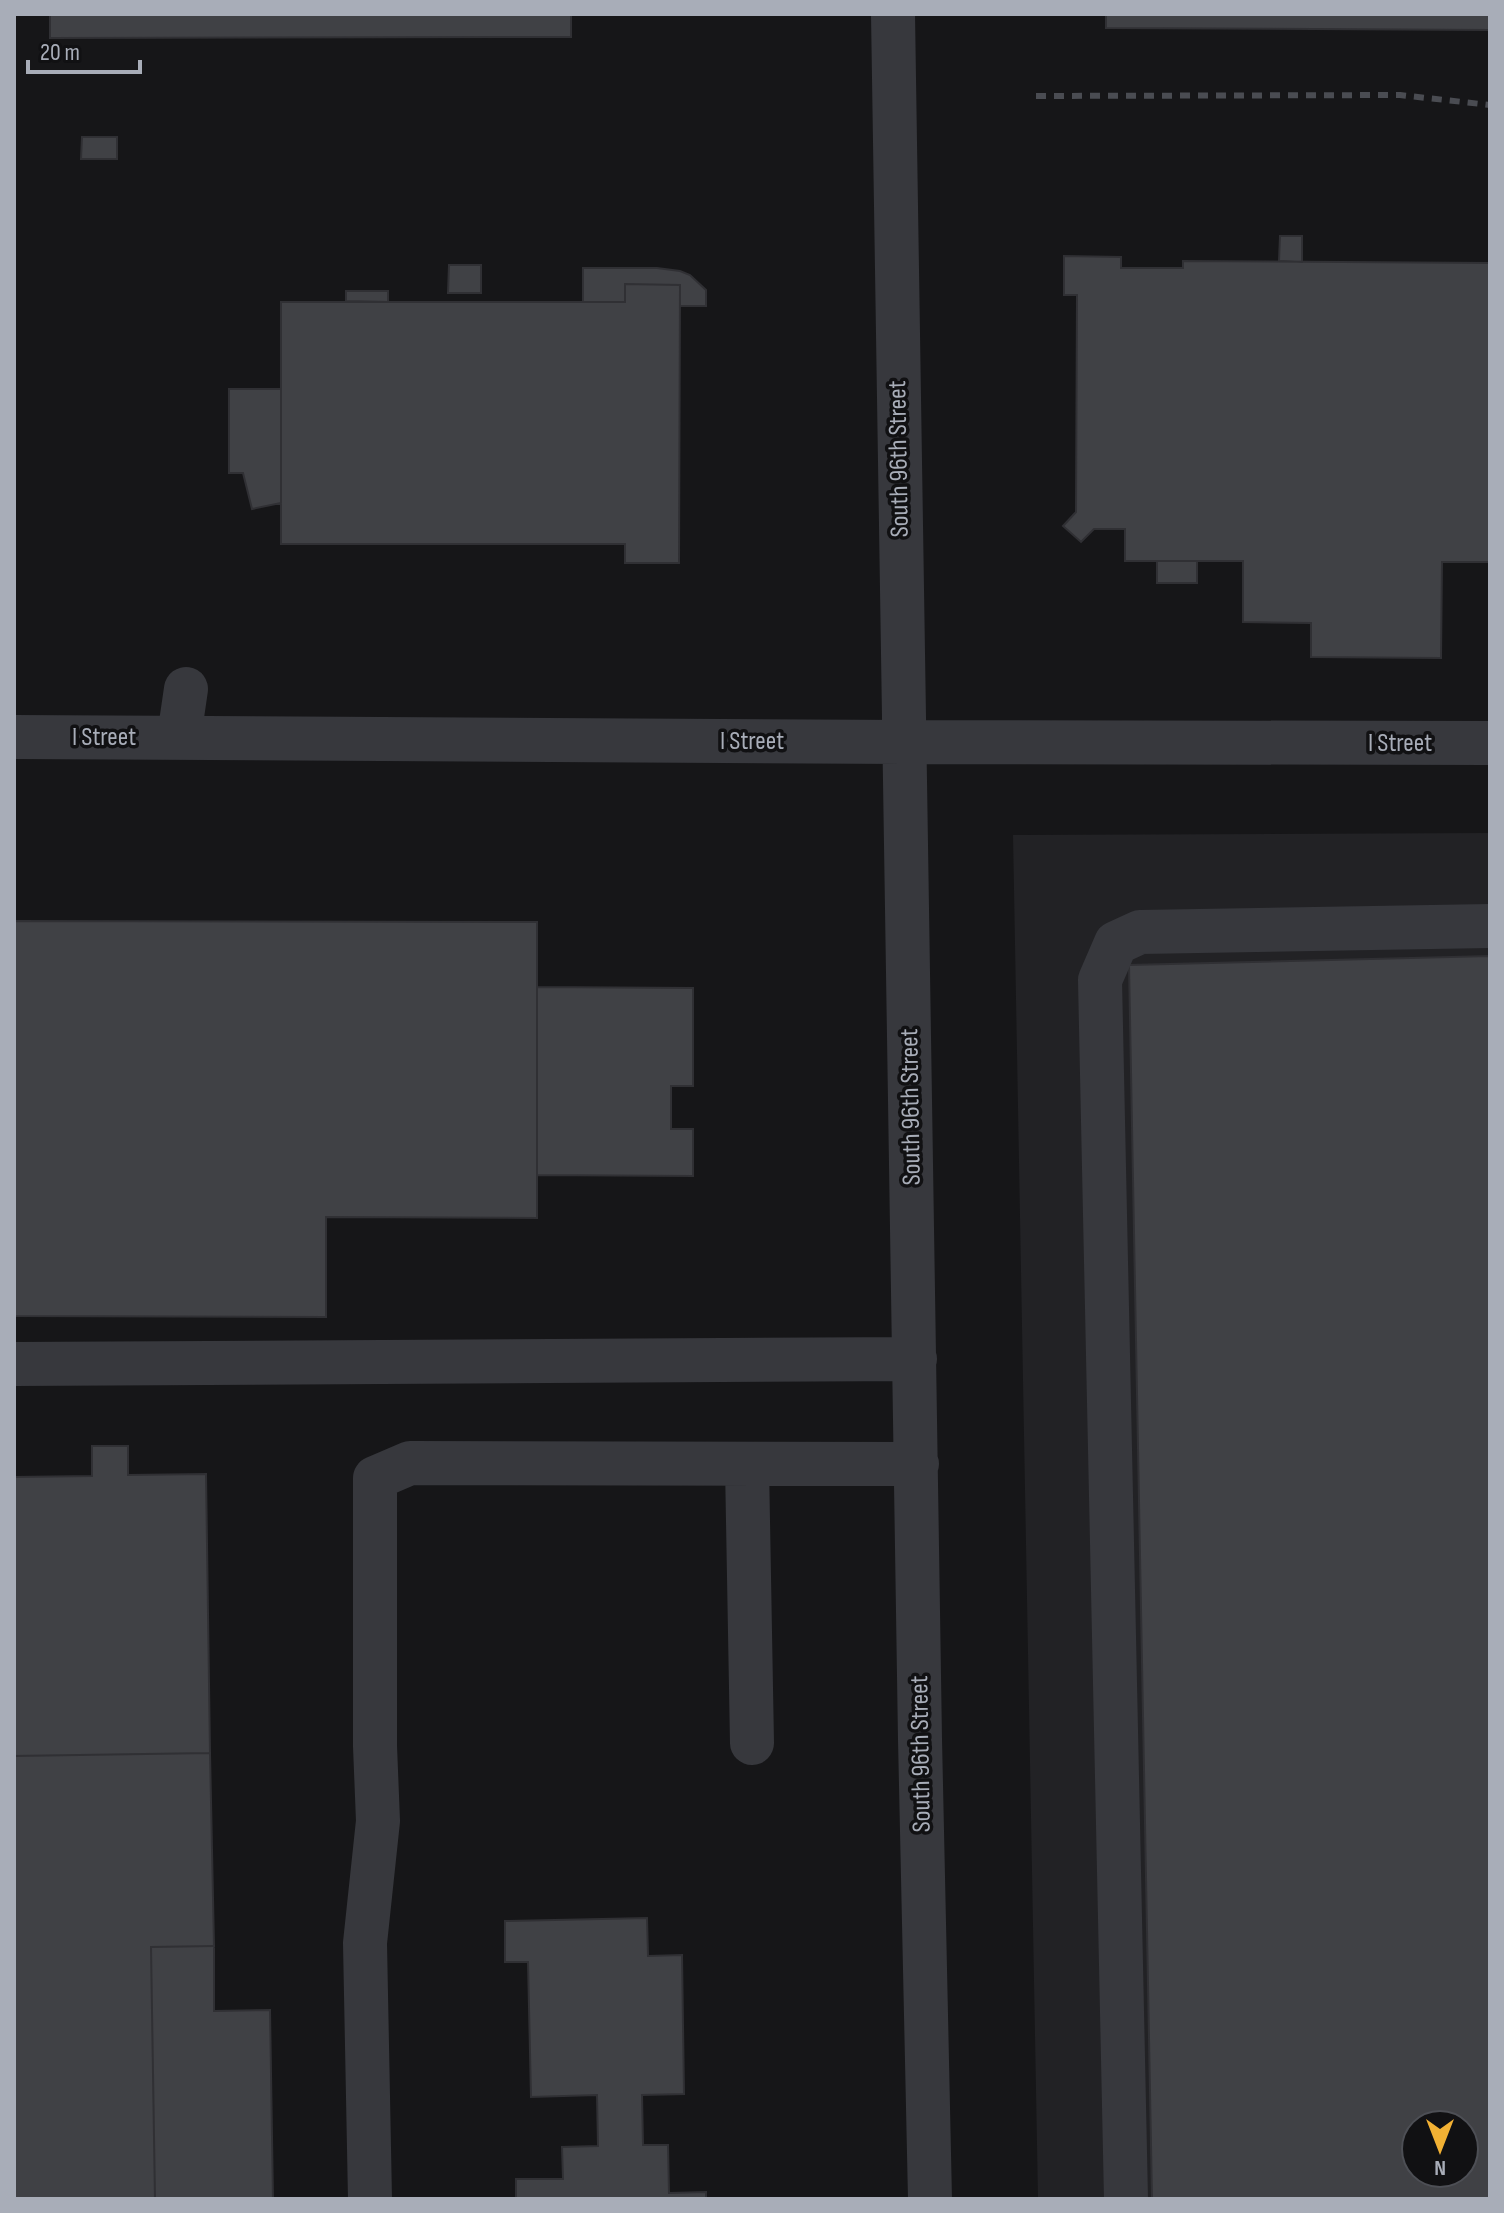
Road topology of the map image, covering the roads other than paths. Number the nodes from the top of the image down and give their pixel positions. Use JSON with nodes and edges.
{"nodes":[{"id":1,"x":893,"y":14,"type":"edge"},
{"id":2,"x":186,"y":689,"type":"dead end"},
{"id":3,"x":14,"y":737,"type":"edge"},
{"id":4,"x":179,"y":737,"type":"junction"},
{"id":5,"x":904,"y":742,"type":"junction"},
{"id":6,"x":1490,"y":743,"type":"edge"},
{"id":7,"x":1490,"y":926,"type":"edge"},
{"id":8,"x":915,"y":1359,"type":"junction"},
{"id":9,"x":14,"y":1364,"type":"edge"},
{"id":10,"x":917,"y":1464,"type":"junction"},
{"id":11,"x":747,"y":1465,"type":"junction"},
{"id":12,"x":752,"y":1743,"type":"dead end"},
{"id":13,"x":370,"y":2199,"type":"edge"},
{"id":14,"x":930,"y":2199,"type":"edge"},
{"id":15,"x":1126,"y":2199,"type":"edge"}],
"edges":[{"from":1,"to":5,"type":"street","name":"South 96th Street"},
{"from":2,"to":4,"type":"street"},
{"from":3,"to":4,"type":"street","name":"I Street"},
{"from":4,"to":5,"type":"street","name":"I Street"},
{"from":5,"to":6,"type":"street","name":"I Street"},
{"from":5,"to":8,"type":"street","name":"South 96th Street"},
{"from":7,"to":15,"type":"street"},
{"from":8,"to":9,"type":"street"},
{"from":8,"to":10,"type":"street","name":"South 96th Street"},
{"from":10,"to":11,"type":"street"},
{"from":10,"to":14,"type":"street","name":"South 96th Street"},
{"from":11,"to":12,"type":"street"},
{"from":11,"to":13,"type":"street"}]}
